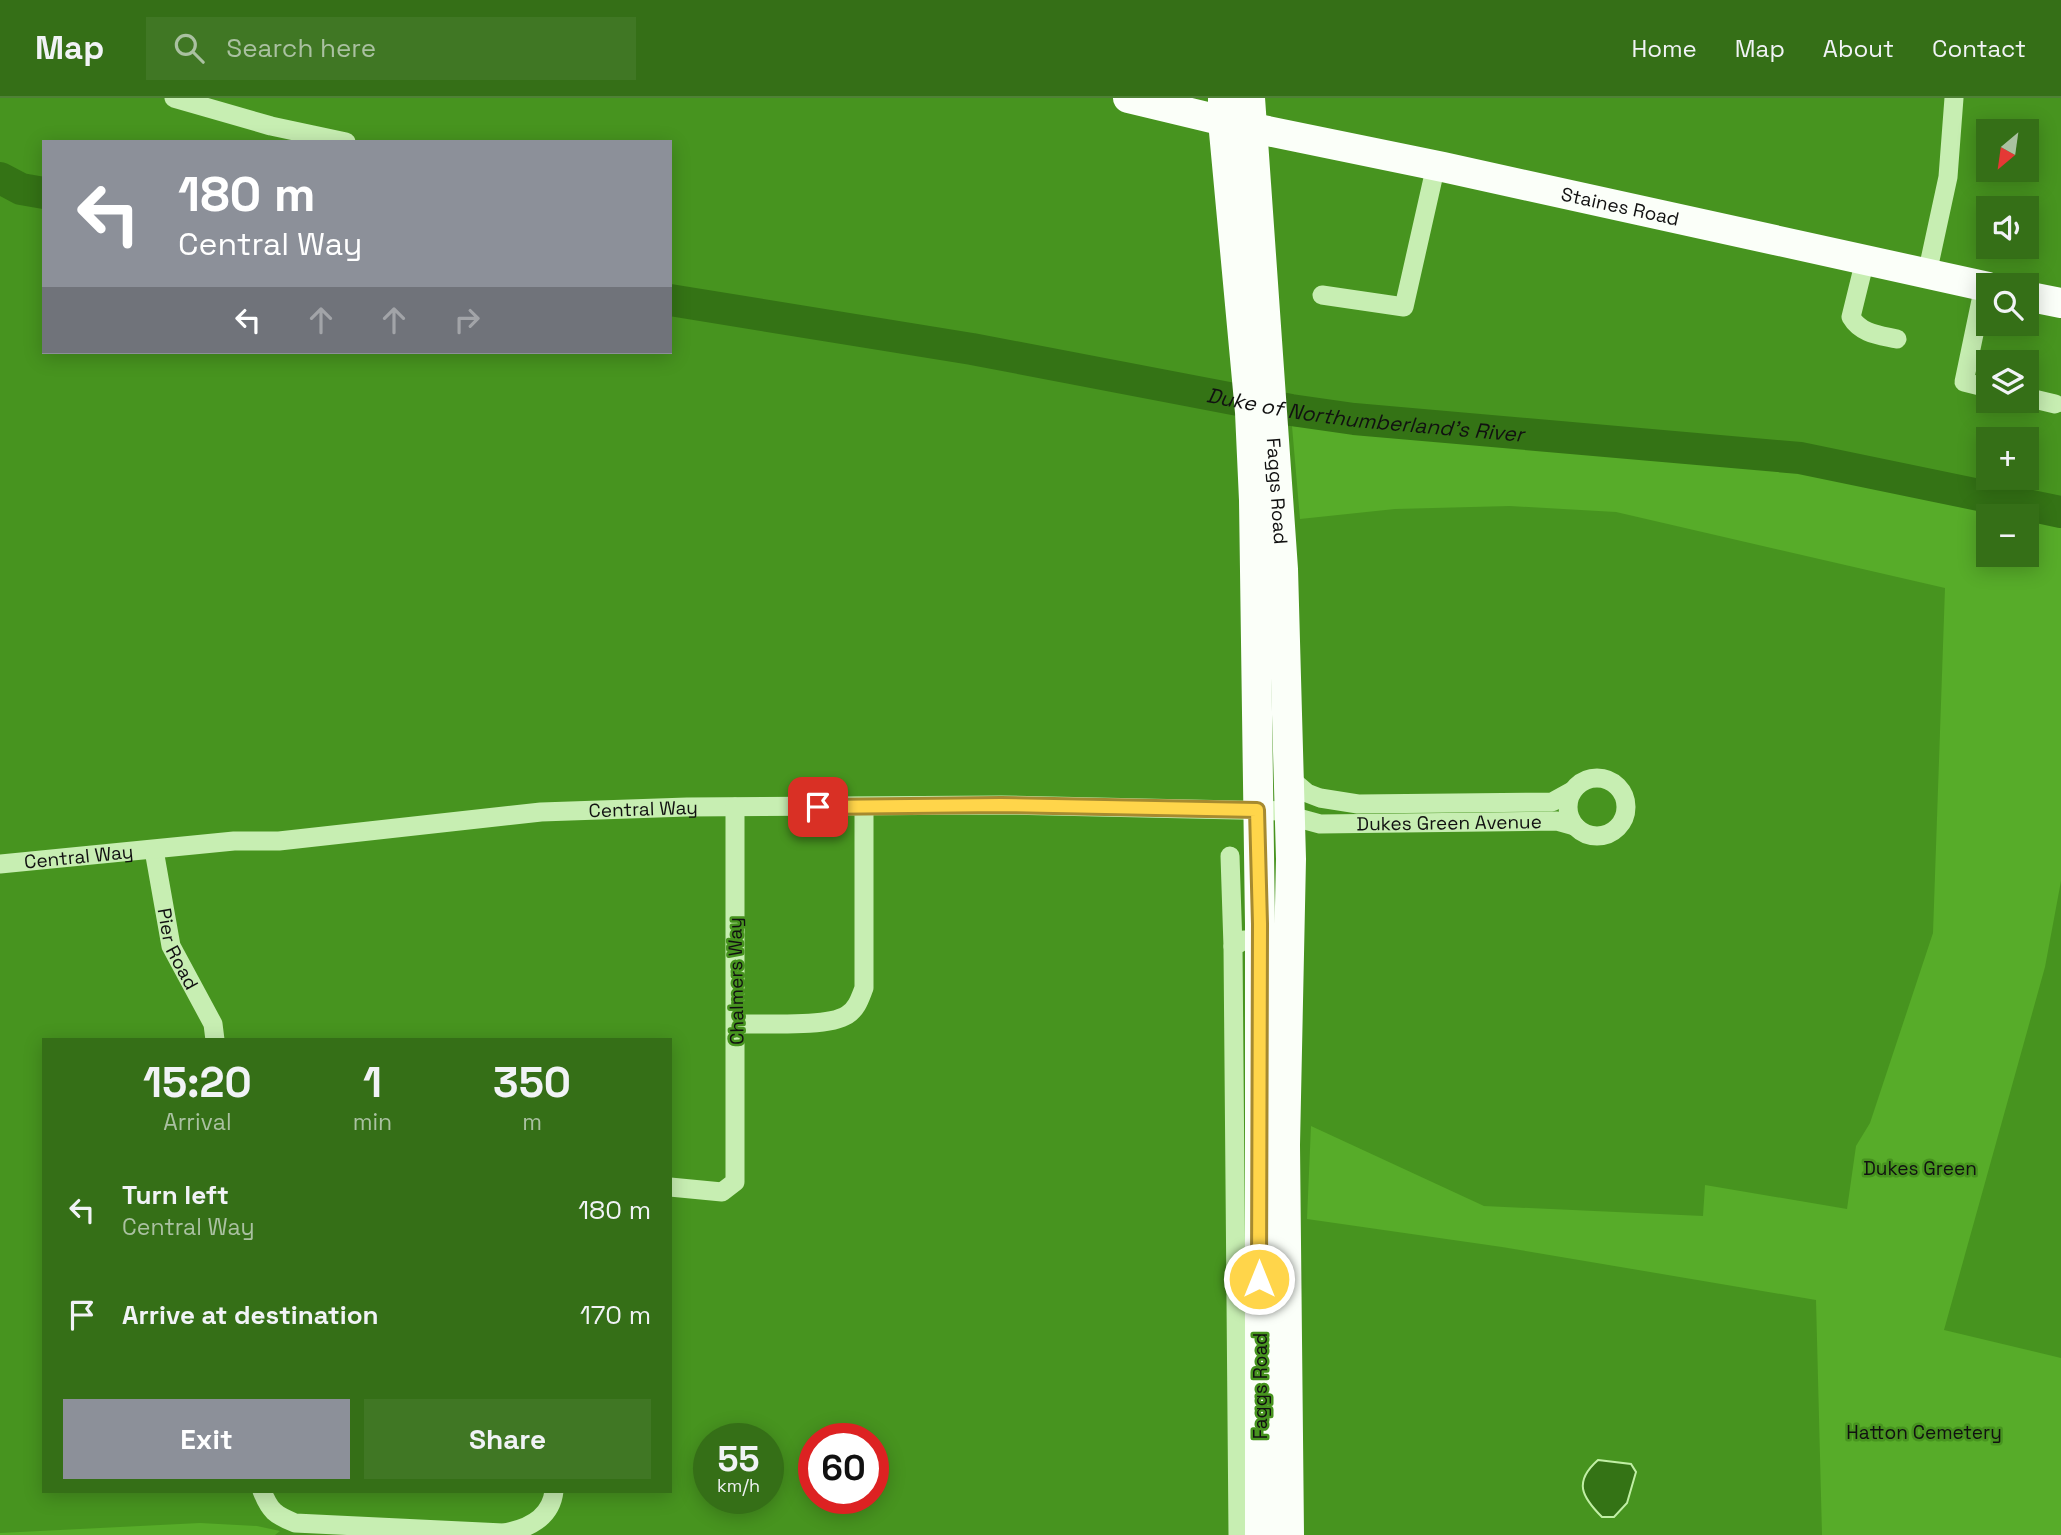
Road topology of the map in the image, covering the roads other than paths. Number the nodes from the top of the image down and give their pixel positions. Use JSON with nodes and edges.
{"nodes":[{"id":1,"x":174,"y":98,"type":"edge"},
{"id":2,"x":1128,"y":98,"type":"edge"},
{"id":3,"x":1250,"y":98,"type":"edge"},
{"id":4,"x":1954,"y":98,"type":"edge"},
{"id":5,"x":1223,"y":109,"type":"edge"},
{"id":6,"x":1253,"y":128,"type":"junction"},
{"id":7,"x":337,"y":140,"type":"edge"},
{"id":8,"x":1436,"y":165,"type":"junction"},
{"id":9,"x":1865,"y":260,"type":"junction"},
{"id":10,"x":1927,"y":274,"type":"junction"},
{"id":11,"x":1976,"y":285,"type":"edge"},
{"id":12,"x":1322,"y":295,"type":"dead end"},
{"id":13,"x":2039,"y":299,"type":"edge"},
{"id":14,"x":2061,"y":303,"type":"edge"},
{"id":15,"x":1976,"y":330,"type":"edge"},
{"id":16,"x":1254,"y":337,"type":"junction"},
{"id":17,"x":1897,"y":339,"type":"dead end"},
{"id":18,"x":1976,"y":385,"type":"edge"},
{"id":19,"x":2039,"y":400,"type":"edge"},
{"id":20,"x":2055,"y":404,"type":"dead end"},
{"id":21,"x":1267,"y":499,"type":"junction"},
{"id":22,"x":1572,"y":791,"type":"junction"},
{"id":23,"x":1272,"y":794,"type":"junction"},
{"id":24,"x":1358,"y":804,"type":"junction"},
{"id":25,"x":735,"y":807,"type":"junction"},
{"id":26,"x":864,"y":807,"type":"junction"},
{"id":27,"x":1320,"y":824,"type":"junction"},
{"id":28,"x":1575,"y":826,"type":"junction"},
{"id":29,"x":154,"y":850,"type":"junction"},
{"id":30,"x":1230,"y":856,"type":"dead end"},
{"id":31,"x":1291,"y":859,"type":"junction"},
{"id":32,"x":0,"y":864,"type":"edge"},
{"id":33,"x":1251,"y":937,"type":"junction"},
{"id":34,"x":737,"y":1024,"type":"junction"},
{"id":35,"x":215,"y":1038,"type":"edge"},
{"id":36,"x":672,"y":1187,"type":"edge"},
{"id":37,"x":263,"y":1493,"type":"edge"},
{"id":38,"x":553,"y":1493,"type":"edge"},
{"id":39,"x":381,"y":1531,"type":"edge"},
{"id":40,"x":1238,"y":1535,"type":"edge"},
{"id":41,"x":1260,"y":1535,"type":"edge"},
{"id":42,"x":1289,"y":1535,"type":"edge"}],
"edges":[{"from":1,"to":7,"type":"street"},
{"from":2,"to":5,"type":"main road"},
{"from":3,"to":6,"type":"main road","name":"Faggs Road"},
{"from":4,"to":10,"type":"street"},
{"from":5,"to":6,"type":"main road","name":"Staines Road"},
{"from":5,"to":16,"type":"main road","name":"Faggs Road"},
{"from":6,"to":8,"type":"main road","name":"Staines Road"},
{"from":6,"to":16,"type":"main road","name":"Faggs Road"},
{"from":8,"to":9,"type":"main road","name":"Staines Road"},
{"from":8,"to":12,"type":"street"},
{"from":9,"to":10,"type":"main road","name":"Staines Road"},
{"from":9,"to":17,"type":"street"},
{"from":10,"to":11,"type":"main road","name":"Staines Road"},
{"from":13,"to":14,"type":"main road"},
{"from":15,"to":18,"type":"street"},
{"from":16,"to":21,"type":"main road","name":"Faggs Road"},
{"from":19,"to":20,"type":"street"},
{"from":21,"to":23,"type":"main road","name":"Faggs Road"},
{"from":21,"to":23,"type":"main road","name":"Faggs Road"},
{"from":22,"to":24,"type":"street","name":"Dukes Green Avenue"},
{"from":22,"to":28,"type":"street"},
{"from":22,"to":28,"type":"street"},
{"from":23,"to":24,"type":"street","name":"Dukes Green Avenue"},
{"from":23,"to":24,"type":"street","name":"Dukes Green Avenue"},
{"from":23,"to":26,"type":"street","name":"Central Way"},
{"from":23,"to":27,"type":"street"},
{"from":23,"to":31,"type":"main road","name":"Faggs Road"},
{"from":23,"to":33,"type":"main road","name":"Faggs Road"},
{"from":25,"to":26,"type":"street","name":"Central Way"},
{"from":25,"to":29,"type":"street","name":"Central Way"},
{"from":25,"to":34,"type":"street","name":"Chalmers Way"},
{"from":26,"to":34,"type":"street"},
{"from":27,"to":28,"type":"street","name":"Dukes Green Avenue"},
{"from":27,"to":31,"type":"street"},
{"from":29,"to":32,"type":"street","name":"Central Way"},
{"from":29,"to":35,"type":"street","name":"Pier Road"},
{"from":30,"to":33,"type":"street"},
{"from":31,"to":42,"type":"main road","name":"Faggs Road"},
{"from":33,"to":40,"type":"street"},
{"from":33,"to":41,"type":"main road","name":"Faggs Road"},
{"from":34,"to":36,"type":"street","name":"Chalmers Way"},
{"from":37,"to":39,"type":"street"},
{"from":38,"to":39,"type":"street"}]}
